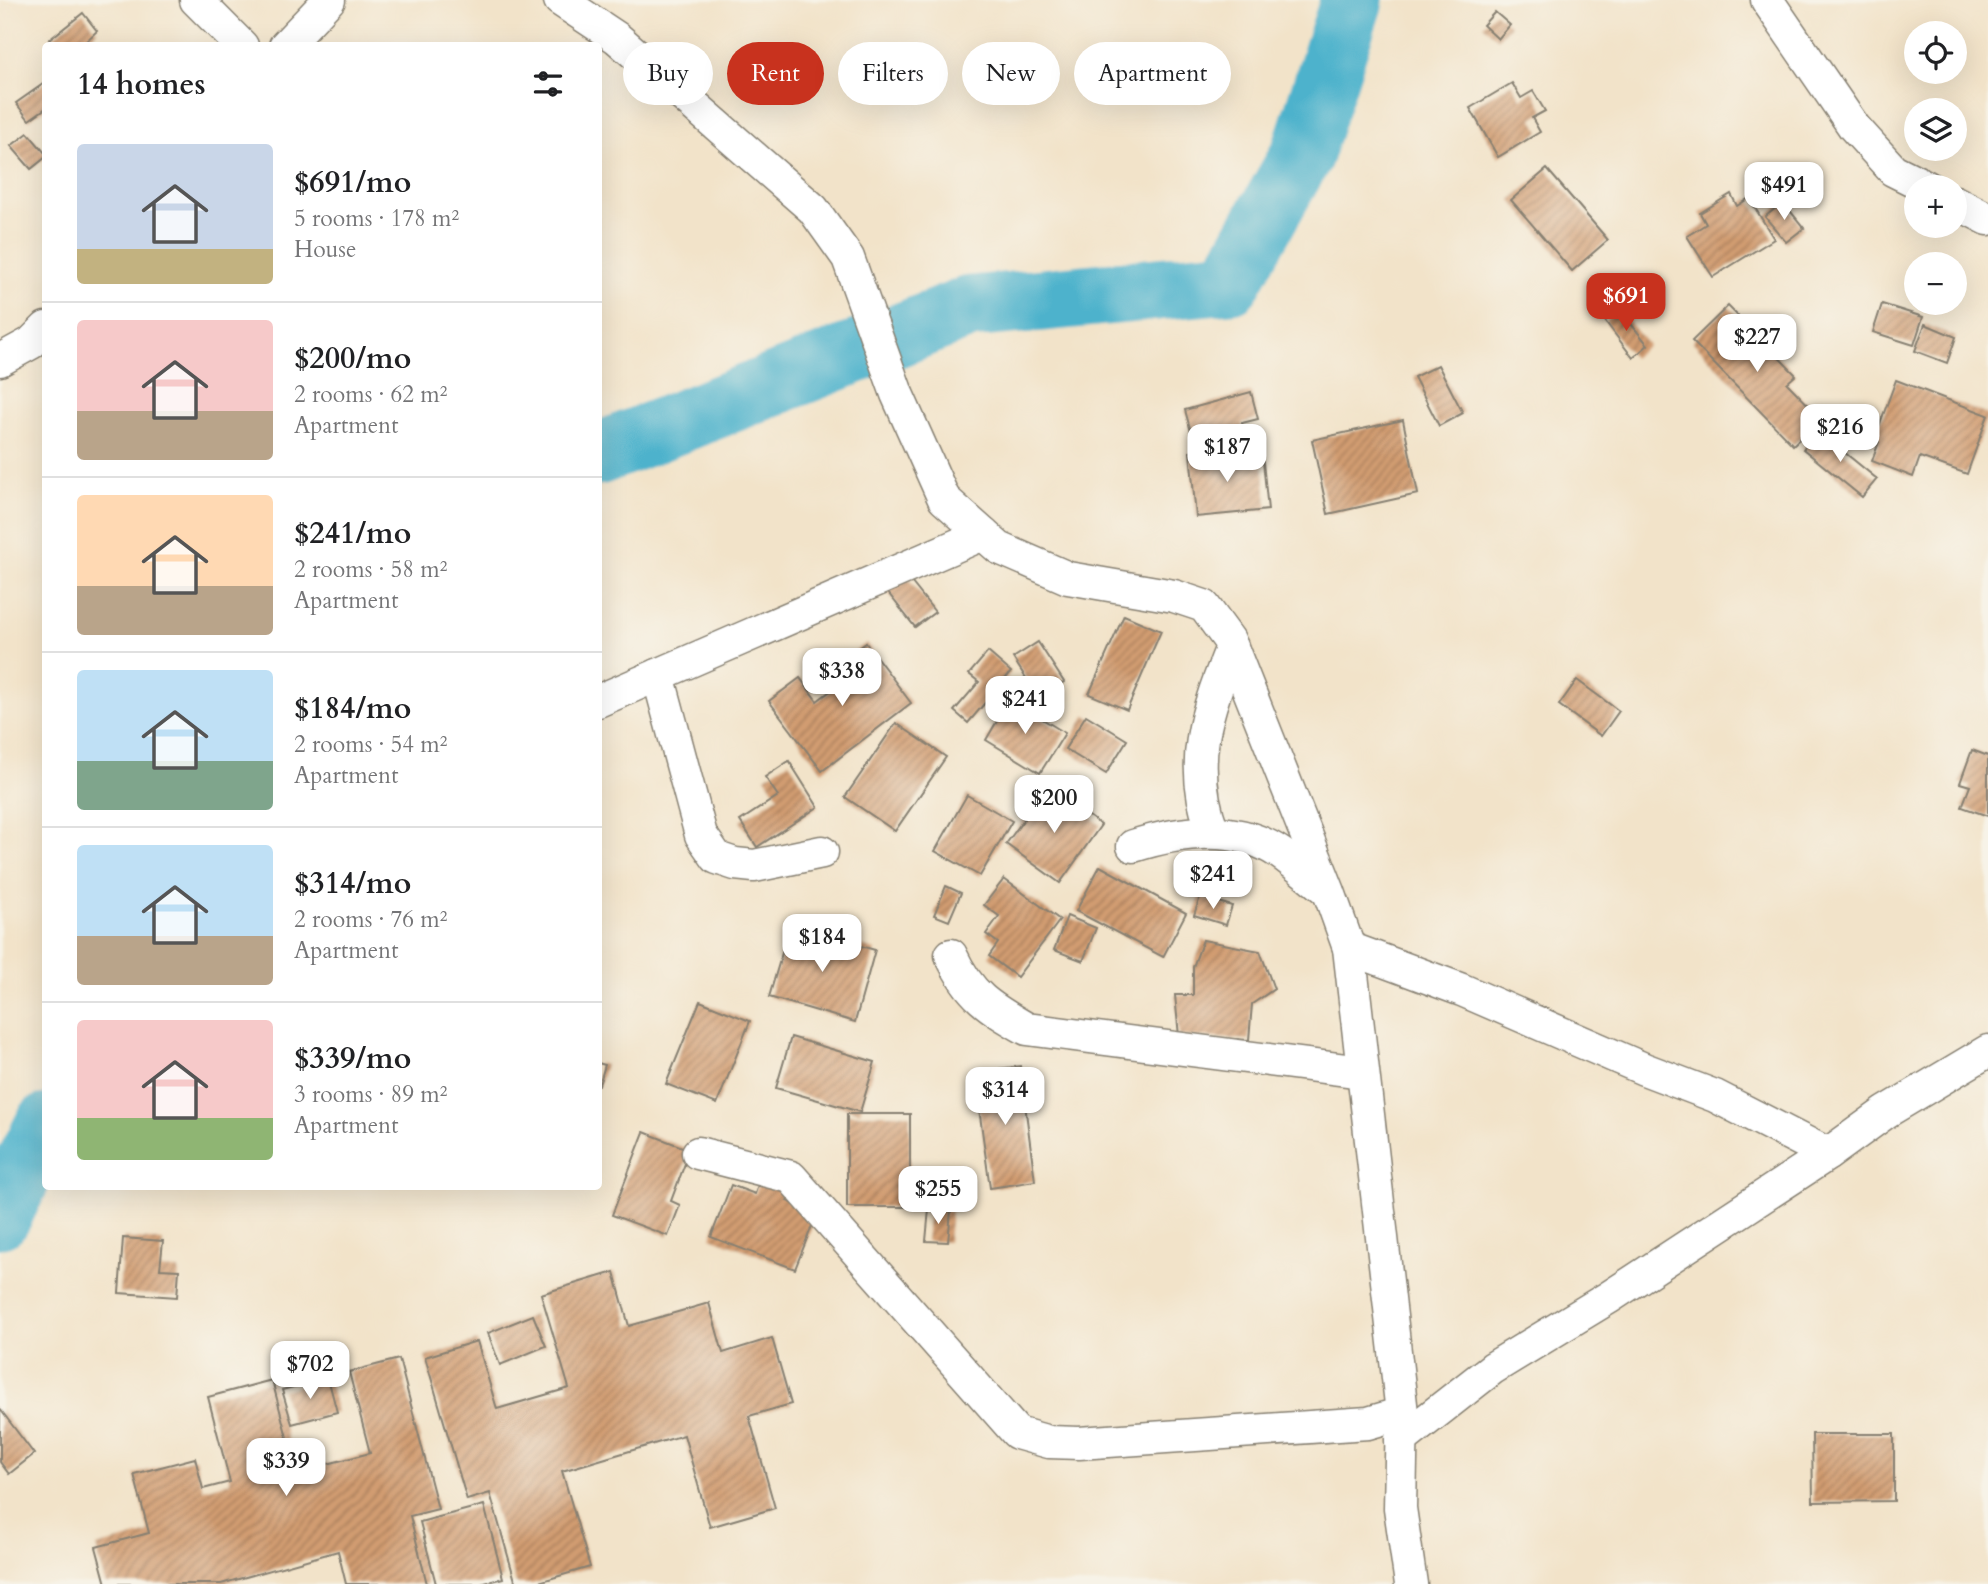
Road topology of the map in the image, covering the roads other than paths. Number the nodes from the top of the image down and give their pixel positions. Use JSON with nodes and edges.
{"nodes":[{"id":1,"x":197,"y":0,"type":"edge"},
{"id":2,"x":329,"y":0,"type":"edge"},
{"id":3,"x":560,"y":0,"type":"edge"},
{"id":4,"x":1767,"y":0,"type":"edge"},
{"id":5,"x":238,"y":42,"type":"edge"},
{"id":6,"x":289,"y":42,"type":"edge"},
{"id":7,"x":1904,"y":176,"type":"edge"},
{"id":8,"x":1967,"y":208,"type":"edge"},
{"id":9,"x":1988,"y":219,"type":"edge"},
{"id":10,"x":42,"y":332,"type":"edge"},
{"id":11,"x":0,"y":360,"type":"edge"},
{"id":12,"x":983,"y":534,"type":"junction"},
{"id":13,"x":1232,"y":647,"type":"junction"},
{"id":14,"x":658,"y":675,"type":"junction"},
{"id":15,"x":602,"y":699,"type":"edge"},
{"id":16,"x":1213,"y":832,"type":"junction"},
{"id":17,"x":1133,"y":846,"type":"dead end"},
{"id":18,"x":822,"y":852,"type":"dead end"},
{"id":19,"x":1329,"y":892,"type":"junction"},
{"id":20,"x":1349,"y":948,"type":"junction"},
{"id":21,"x":951,"y":955,"type":"dead end"},
{"id":22,"x":1988,"y":1051,"type":"edge"},
{"id":23,"x":1362,"y":1072,"type":"junction"},
{"id":24,"x":698,"y":1153,"type":"dead end"},
{"id":25,"x":1828,"y":1154,"type":"junction"},
{"id":26,"x":1401,"y":1427,"type":"junction"},
{"id":27,"x":1411,"y":1584,"type":"edge"}],
"edges":[{"from":1,"to":5,"type":"street"},
{"from":2,"to":6,"type":"street"},
{"from":3,"to":12,"type":"street"},
{"from":4,"to":7,"type":"street"},
{"from":8,"to":9,"type":"street"},
{"from":10,"to":11,"type":"street"},
{"from":12,"to":13,"type":"street"},
{"from":12,"to":14,"type":"street"},
{"from":13,"to":16,"type":"street"},
{"from":13,"to":19,"type":"street"},
{"from":14,"to":15,"type":"street"},
{"from":14,"to":18,"type":"street"},
{"from":16,"to":17,"type":"street"},
{"from":16,"to":19,"type":"street"},
{"from":19,"to":20,"type":"street"},
{"from":20,"to":23,"type":"street"},
{"from":20,"to":25,"type":"street"},
{"from":21,"to":23,"type":"street"},
{"from":22,"to":25,"type":"street"},
{"from":23,"to":26,"type":"street"},
{"from":24,"to":26,"type":"street"},
{"from":25,"to":26,"type":"street"},
{"from":26,"to":27,"type":"street"}]}
